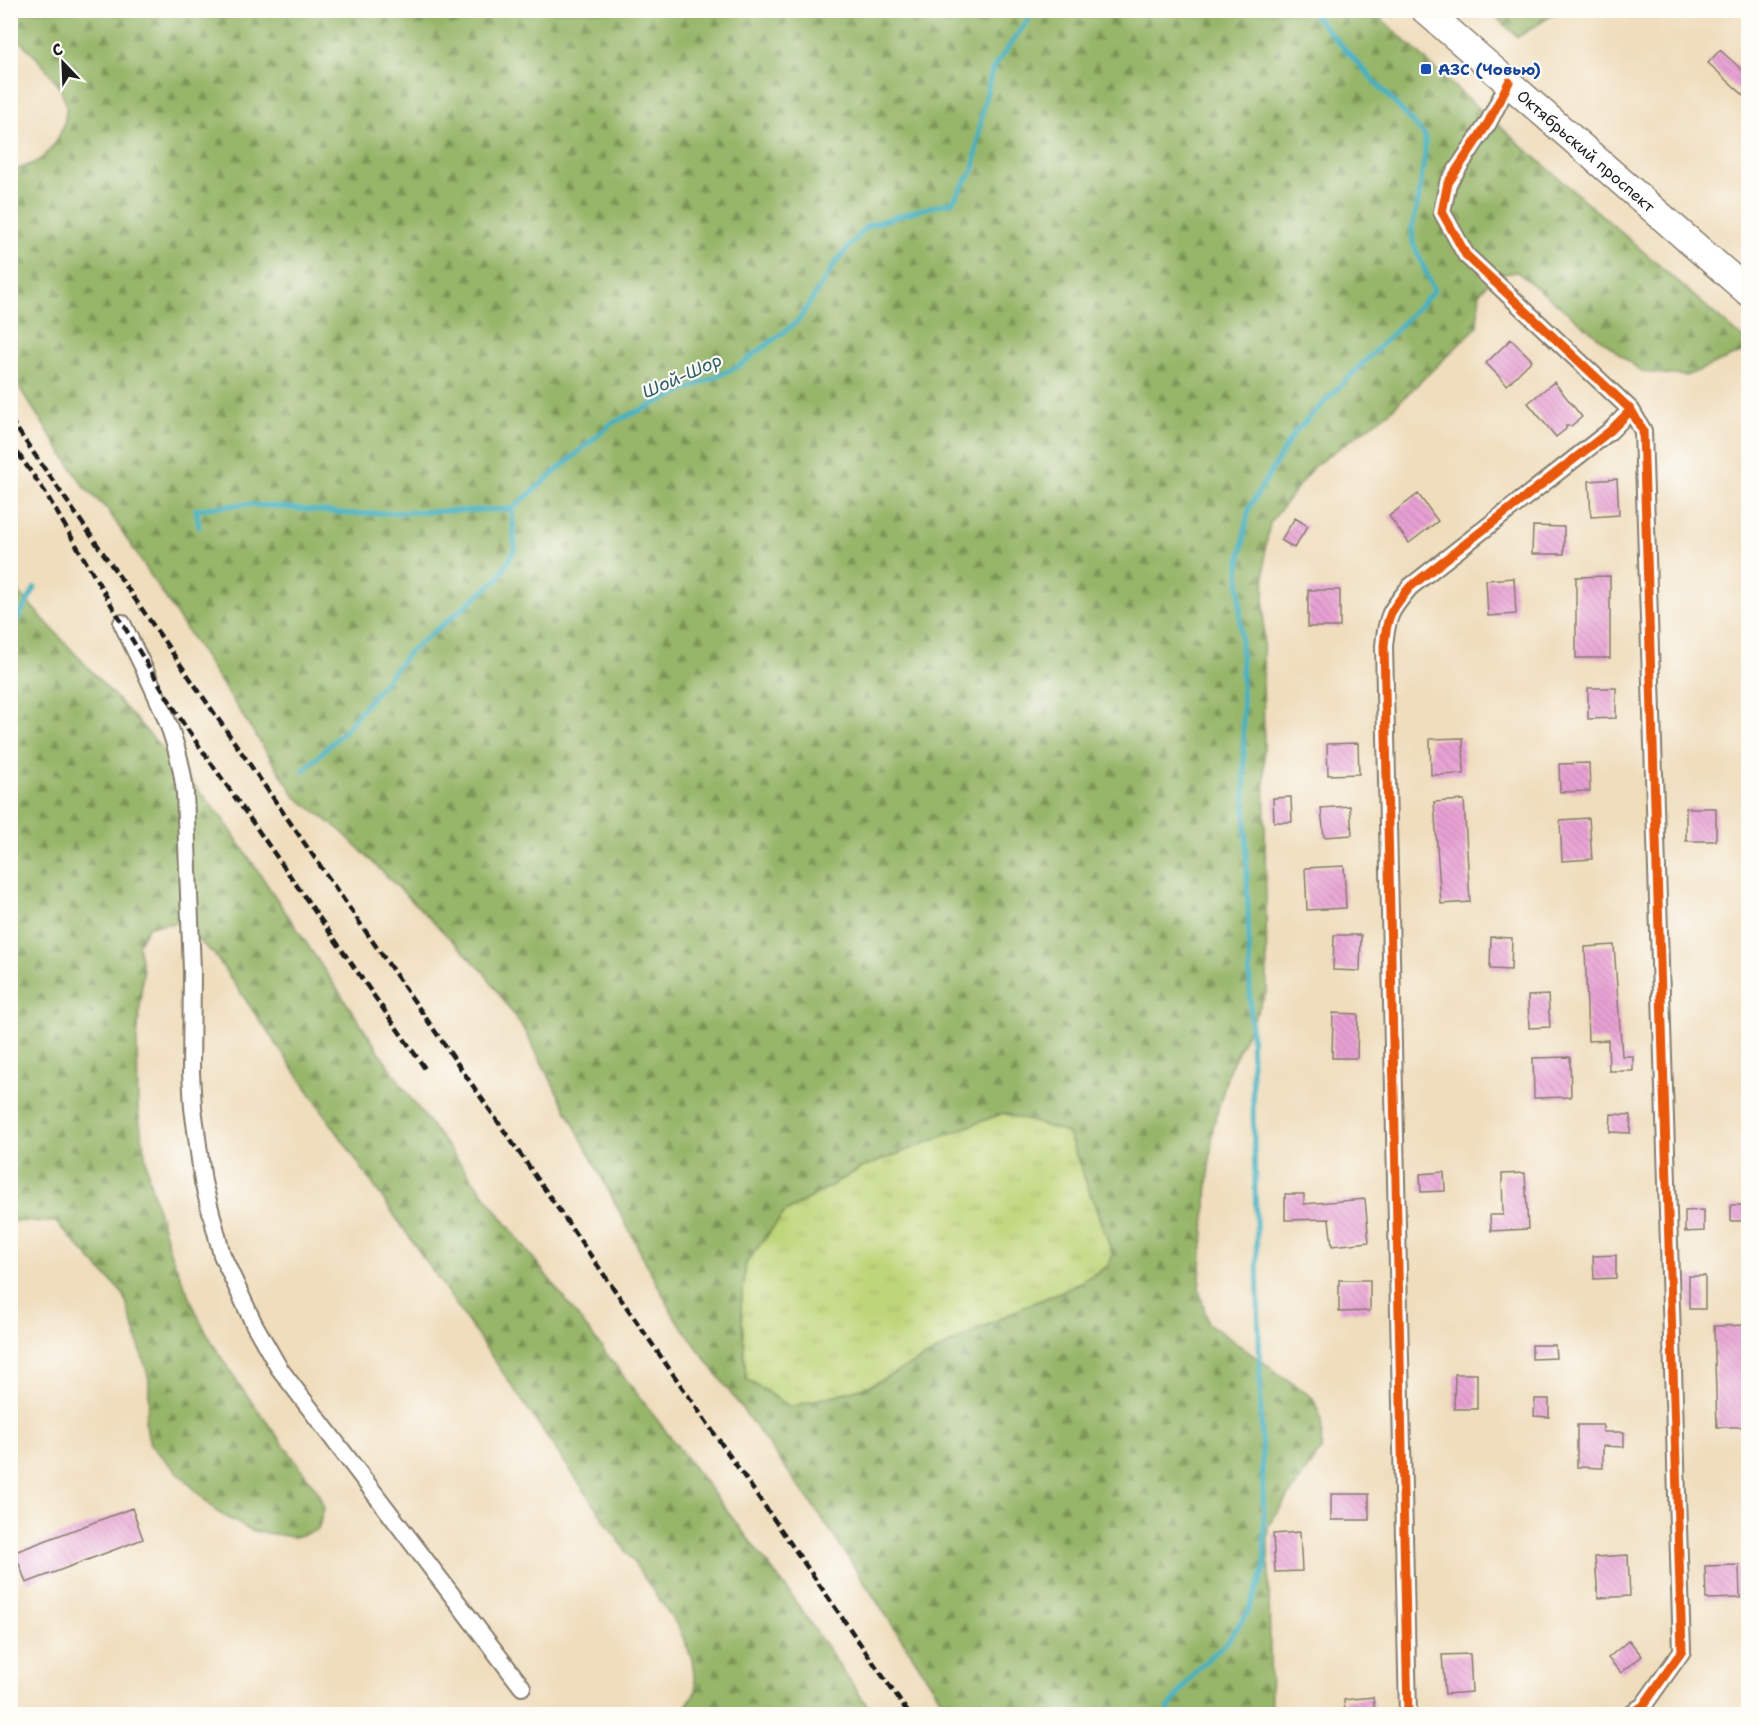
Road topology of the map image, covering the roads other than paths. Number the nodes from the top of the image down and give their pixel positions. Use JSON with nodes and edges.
{"nodes":[{"id":1,"x":1425,"y":10,"type":"edge"},
{"id":2,"x":1509,"y":82,"type":"junction"},
{"id":3,"x":1749,"y":292,"type":"edge"},
{"id":4,"x":1631,"y":410,"type":"junction"},
{"id":5,"x":122,"y":623,"type":"dead end"},
{"id":6,"x":522,"y":1687,"type":"dead end"},
{"id":7,"x":1408,"y":1714,"type":"edge"},
{"id":8,"x":1630,"y":1714,"type":"edge"}],
"edges":[{"from":1,"to":2,"type":"main road","name":"Октябрьский проспект"},
{"from":2,"to":3,"type":"main road","name":"Октябрьский проспект"},
{"from":2,"to":4,"type":"street"},
{"from":4,"to":7,"type":"street"},
{"from":4,"to":8,"type":"street"},
{"from":5,"to":6,"type":"street"}]}
